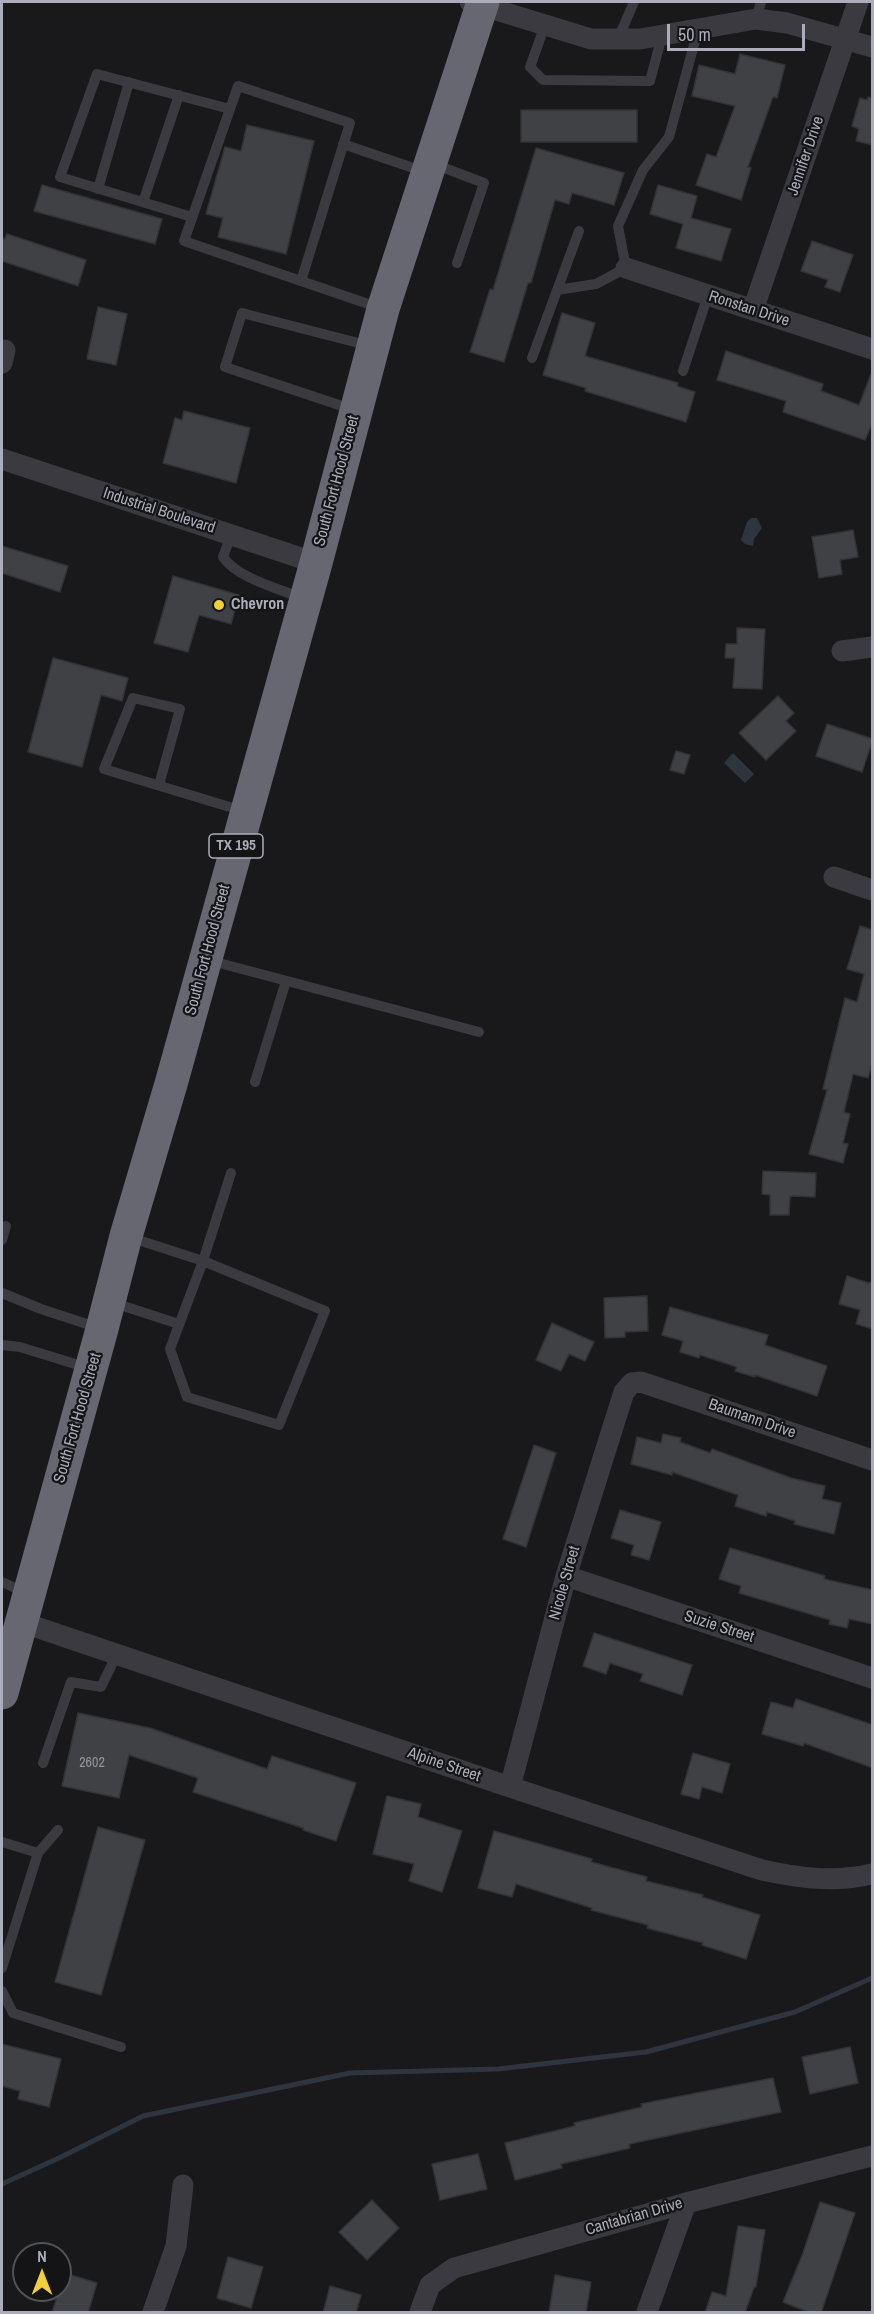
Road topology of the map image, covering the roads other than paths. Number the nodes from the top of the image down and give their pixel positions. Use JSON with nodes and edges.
{"nodes":[{"id":1,"x":634,"y":2,"type":"edge"},
{"id":2,"x":858,"y":2,"type":"edge"},
{"id":3,"x":478,"y":3,"type":"edge"},
{"id":4,"x":758,"y":10,"type":"edge"},
{"id":5,"x":545,"y":25,"type":"junction"},
{"id":6,"x":698,"y":30,"type":"junction"},
{"id":7,"x":662,"y":36,"type":"junction"},
{"id":8,"x":618,"y":39,"type":"junction"},
{"id":9,"x":846,"y":39,"type":"junction"},
{"id":10,"x":873,"y":47,"type":"edge"},
{"id":11,"x":129,"y":82,"type":"junction"},
{"id":12,"x":179,"y":95,"type":"junction"},
{"id":13,"x":230,"y":109,"type":"junction"},
{"id":14,"x":343,"y":144,"type":"junction"},
{"id":15,"x":429,"y":168,"type":"junction"},
{"id":16,"x":98,"y":189,"type":"junction"},
{"id":17,"x":143,"y":202,"type":"junction"},
{"id":18,"x":192,"y":218,"type":"junction"},
{"id":19,"x":579,"y":231,"type":"dead end"},
{"id":20,"x":458,"y":263,"type":"dead end"},
{"id":21,"x":626,"y":268,"type":"junction"},
{"id":22,"x":302,"y":281,"type":"junction"},
{"id":23,"x":557,"y":290,"type":"junction"},
{"id":24,"x":708,"y":295,"type":"junction"},
{"id":25,"x":383,"y":309,"type":"junction"},
{"id":26,"x":753,"y":310,"type":"junction"},
{"id":27,"x":373,"y":347,"type":"junction"},
{"id":28,"x":873,"y":350,"type":"edge"},
{"id":29,"x":532,"y":358,"type":"dead end"},
{"id":30,"x":683,"y":371,"type":"dead end"},
{"id":31,"x":356,"y":411,"type":"junction"},
{"id":32,"x":2,"y":459,"type":"edge"},
{"id":33,"x":231,"y":535,"type":"junction"},
{"id":34,"x":316,"y":563,"type":"junction"},
{"id":35,"x":305,"y":600,"type":"junction"},
{"id":36,"x":873,"y":647,"type":"edge"},
{"id":37,"x":842,"y":651,"type":"dead end"},
{"id":38,"x":159,"y":785,"type":"junction"},
{"id":39,"x":246,"y":812,"type":"junction"},
{"id":40,"x":834,"y":877,"type":"dead end"},
{"id":41,"x":873,"y":890,"type":"edge"},
{"id":42,"x":205,"y":959,"type":"junction"},
{"id":43,"x":286,"y":981,"type":"junction"},
{"id":44,"x":478,"y":1032,"type":"dead end"},
{"id":45,"x":255,"y":1082,"type":"dead end"},
{"id":46,"x":231,"y":1173,"type":"dead end"},
{"id":47,"x":6,"y":1226,"type":"dead end"},
{"id":48,"x":126,"y":1236,"type":"junction"},
{"id":49,"x":2,"y":1240,"type":"edge"},
{"id":50,"x":203,"y":1261,"type":"junction"},
{"id":51,"x":2,"y":1293,"type":"edge"},
{"id":52,"x":106,"y":1315,"type":"junction"},
{"id":53,"x":179,"y":1323,"type":"junction"},
{"id":54,"x":2,"y":1345,"type":"edge"},
{"id":55,"x":91,"y":1369,"type":"junction"},
{"id":56,"x":632,"y":1383,"type":"joint"},
{"id":57,"x":873,"y":1460,"type":"edge"},
{"id":58,"x":566,"y":1576,"type":"junction"},
{"id":59,"x":17,"y":1600,"type":"edge"},
{"id":60,"x":117,"y":1654,"type":"junction"},
{"id":61,"x":873,"y":1678,"type":"edge"},
{"id":62,"x":2,"y":1693,"type":"edge"},
{"id":63,"x":42,"y":1763,"type":"dead end"},
{"id":64,"x":510,"y":1787,"type":"junction"},
{"id":65,"x":58,"y":1830,"type":"dead end"},
{"id":66,"x":2,"y":1842,"type":"edge"},
{"id":67,"x":38,"y":1853,"type":"junction"},
{"id":68,"x":873,"y":1875,"type":"edge"},
{"id":69,"x":2,"y":1968,"type":"edge"},
{"id":70,"x":2,"y":1991,"type":"edge"},
{"id":71,"x":121,"y":2047,"type":"dead end"},
{"id":72,"x":873,"y":2156,"type":"edge"},
{"id":73,"x":183,"y":2186,"type":"dead end"},
{"id":74,"x":686,"y":2203,"type":"junction"},
{"id":75,"x":153,"y":2313,"type":"edge"},
{"id":76,"x":420,"y":2313,"type":"edge"},
{"id":77,"x":647,"y":2313,"type":"edge"}],
"edges":[{"from":1,"to":8,"type":"lane"},
{"from":2,"to":9,"type":"street","name":"Jennifer Drive"},
{"from":3,"to":5,"type":"street"},
{"from":3,"to":15,"type":"highway","name":"South Fort Hood Street","number":"TX 195"},
{"from":4,"to":6,"type":"street"},
{"from":4,"to":9,"type":"street"},
{"from":5,"to":7,"type":"lane"},
{"from":5,"to":8,"type":"street"},
{"from":6,"to":7,"type":"street"},
{"from":6,"to":21,"type":"lane"},
{"from":7,"to":8,"type":"street"},
{"from":9,"to":10,"type":"street"},
{"from":9,"to":26,"type":"street","name":"Jennifer Drive"},
{"from":11,"to":12,"type":"lane"},
{"from":11,"to":16,"type":"lane"},
{"from":11,"to":16,"type":"lane"},
{"from":12,"to":13,"type":"lane"},
{"from":12,"to":17,"type":"lane"},
{"from":13,"to":14,"type":"lane"},
{"from":13,"to":18,"type":"lane"},
{"from":14,"to":15,"type":"lane"},
{"from":14,"to":22,"type":"lane"},
{"from":15,"to":20,"type":"lane"},
{"from":15,"to":25,"type":"highway","name":"South Fort Hood Street","number":"TX 195"},
{"from":16,"to":17,"type":"lane"},
{"from":17,"to":18,"type":"lane"},
{"from":18,"to":22,"type":"lane"},
{"from":19,"to":23,"type":"lane"},
{"from":21,"to":23,"type":"lane"},
{"from":21,"to":24,"type":"street","name":"Ronstan Drive"},
{"from":22,"to":25,"type":"lane"},
{"from":23,"to":29,"type":"lane"},
{"from":24,"to":26,"type":"street","name":"Ronstan Drive"},
{"from":24,"to":30,"type":"lane"},
{"from":25,"to":27,"type":"highway","name":"South Fort Hood Street","number":"TX 195"},
{"from":26,"to":28,"type":"street","name":"Ronstan Drive"},
{"from":27,"to":31,"type":"highway","name":"South Fort Hood Street","number":"TX 195"},
{"from":27,"to":31,"type":"lane"},
{"from":31,"to":34,"type":"highway","name":"South Fort Hood Street","number":"TX 195"},
{"from":32,"to":33,"type":"street","name":"Industrial Boulevard"},
{"from":33,"to":34,"type":"street","name":"Industrial Boulevard"},
{"from":33,"to":35,"type":"lane"},
{"from":34,"to":35,"type":"highway","name":"South Fort Hood Street","number":"TX 195"},
{"from":35,"to":39,"type":"highway","name":"South Fort Hood Street","number":"TX 195"},
{"from":36,"to":37,"type":"street"},
{"from":38,"to":38,"type":"lane"},
{"from":38,"to":39,"type":"lane"},
{"from":39,"to":42,"type":"highway","name":"South Fort Hood Street","number":"TX 195"},
{"from":40,"to":41,"type":"street"},
{"from":42,"to":43,"type":"lane"},
{"from":42,"to":48,"type":"highway","name":"South Fort Hood Street","number":"TX 195"},
{"from":43,"to":44,"type":"lane"},
{"from":43,"to":45,"type":"lane"},
{"from":46,"to":50,"type":"lane"},
{"from":47,"to":49,"type":"lane"},
{"from":48,"to":50,"type":"lane"},
{"from":48,"to":52,"type":"highway","name":"South Fort Hood Street","number":"TX 195"},
{"from":50,"to":53,"type":"lane"},
{"from":50,"to":53,"type":"lane"},
{"from":51,"to":52,"type":"lane"},
{"from":52,"to":53,"type":"lane"},
{"from":52,"to":55,"type":"highway","name":"South Fort Hood Street","number":"TX 195"},
{"from":54,"to":55,"type":"lane"},
{"from":55,"to":59,"type":"highway","name":"South Fort Hood Street","number":"TX 195"},
{"from":56,"to":57,"type":"street","name":"Baumann Drive"},
{"from":56,"to":58,"type":"street","name":"Nicole Street"},
{"from":58,"to":61,"type":"street","name":"Suzie Street"},
{"from":58,"to":64,"type":"street","name":"Nicole Street"},
{"from":59,"to":60,"type":"street","name":"Alpine Street"},
{"from":59,"to":62,"type":"highway","name":"South Fort Hood Street","number":"TX 195"},
{"from":60,"to":63,"type":"lane"},
{"from":60,"to":64,"type":"street","name":"Alpine Street"},
{"from":64,"to":68,"type":"street","name":"Alpine Street"},
{"from":65,"to":67,"type":"lane"},
{"from":66,"to":67,"type":"lane"},
{"from":67,"to":69,"type":"lane"},
{"from":70,"to":71,"type":"lane"},
{"from":72,"to":74,"type":"street","name":"Cantabrian Drive"},
{"from":73,"to":75,"type":"street"},
{"from":74,"to":76,"type":"street","name":"Cantabrian Drive"},
{"from":74,"to":77,"type":"street"}]}
